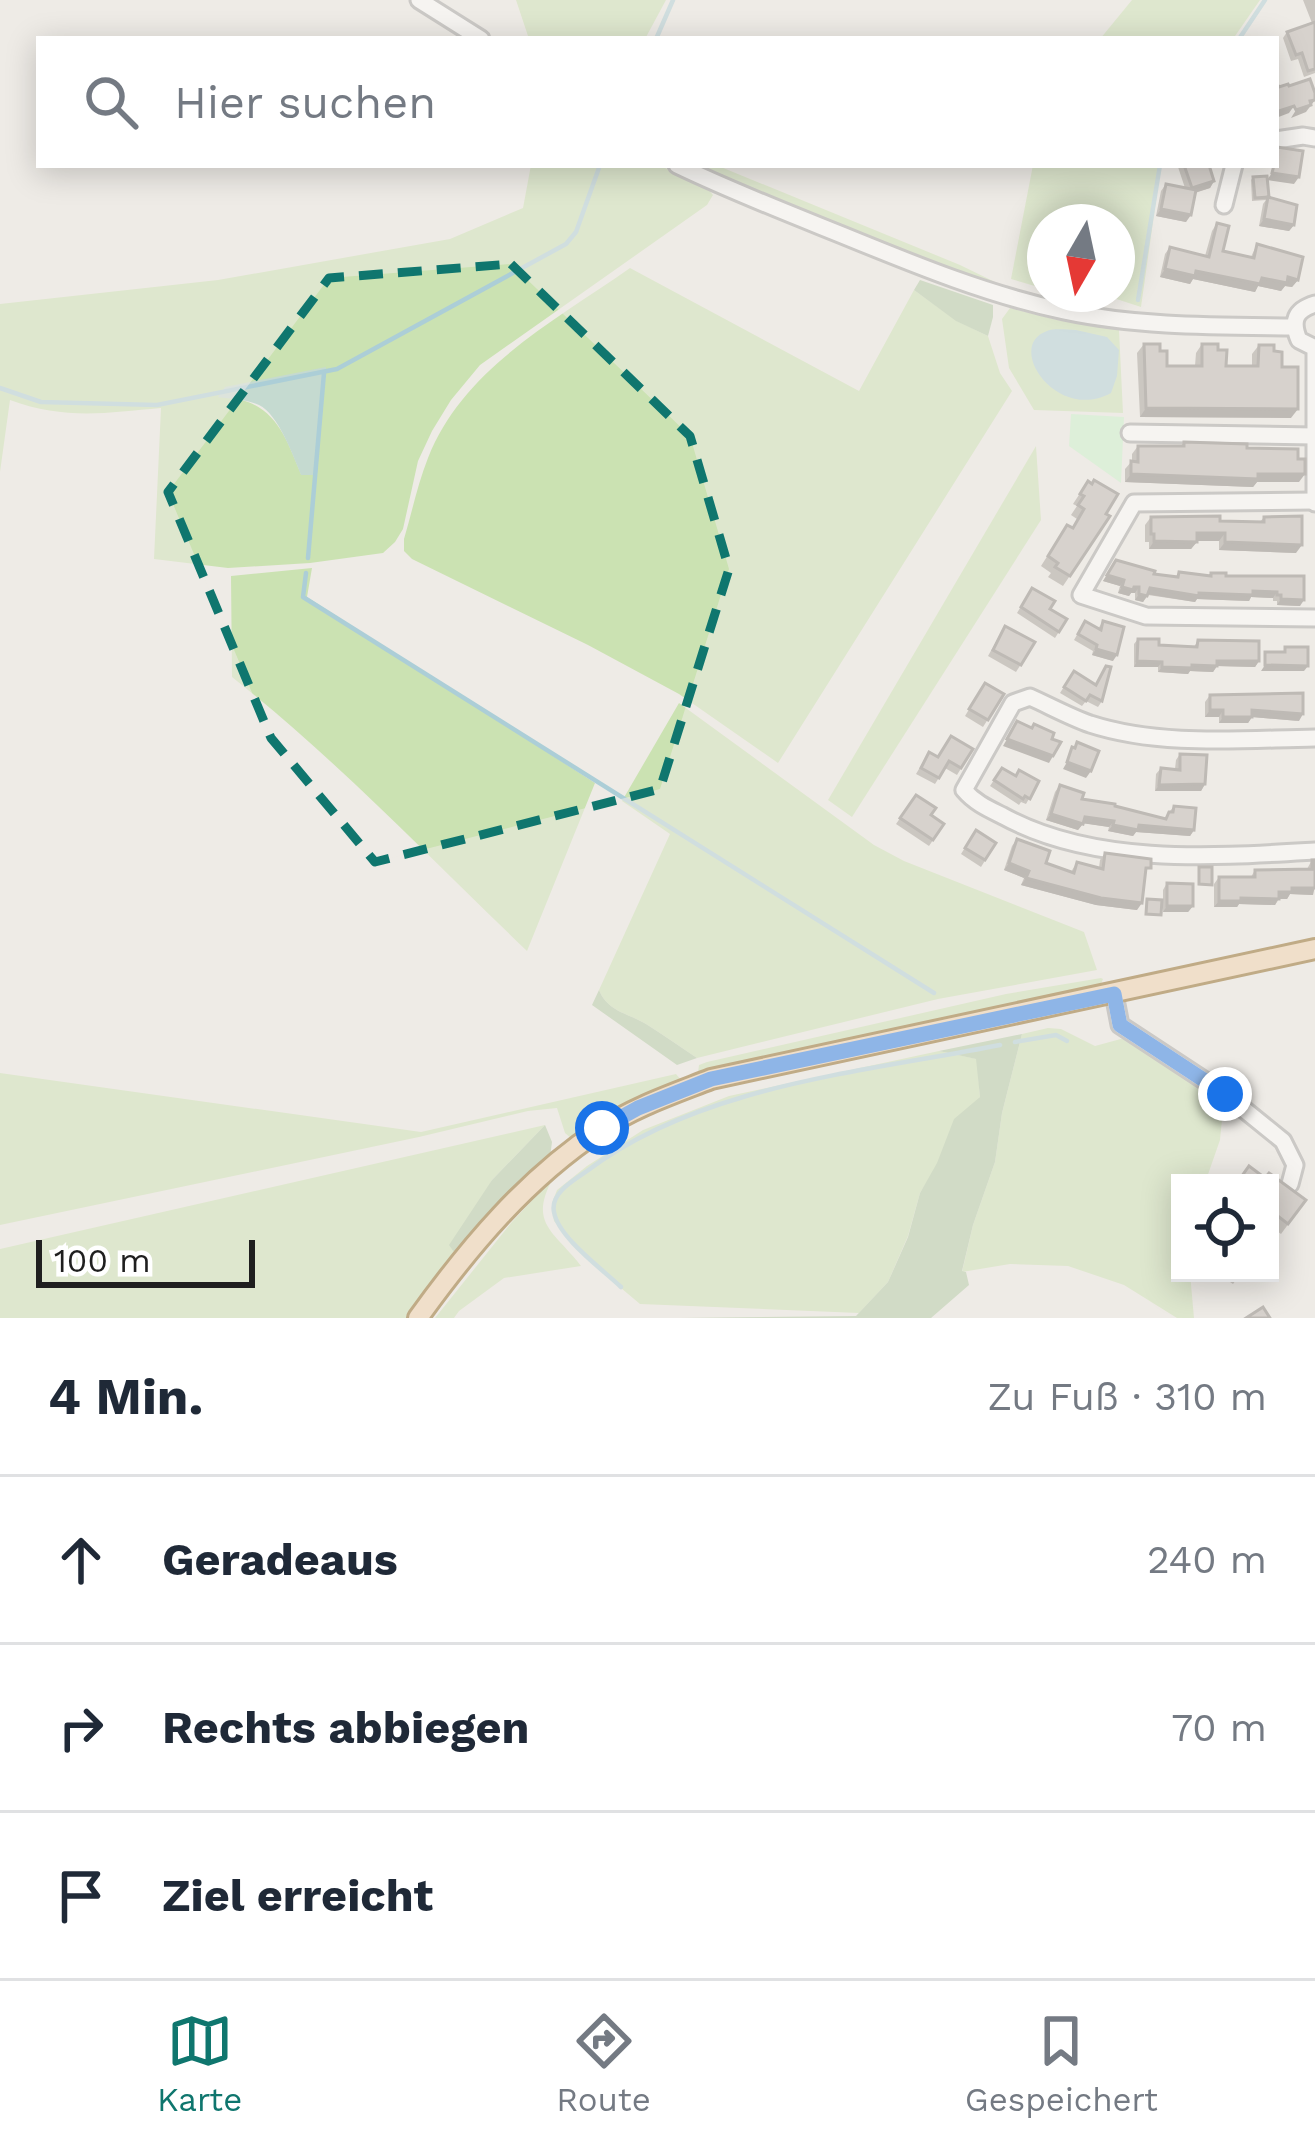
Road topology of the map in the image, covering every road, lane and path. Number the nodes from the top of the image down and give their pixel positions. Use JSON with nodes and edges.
{"nodes":[{"id":1,"x":419,"y":0,"type":"edge"},
{"id":2,"x":476,"y":36,"type":"edge"},
{"id":3,"x":1315,"y":138,"type":"edge"},
{"id":4,"x":1279,"y":140,"type":"edge"},
{"id":5,"x":683,"y":168,"type":"edge"},
{"id":6,"x":1233,"y":168,"type":"edge"},
{"id":7,"x":1224,"y":205,"type":"dead end"},
{"id":8,"x":1315,"y":304,"type":"edge"},
{"id":9,"x":1294,"y":327,"type":"junction"},
{"id":10,"x":1315,"y":348,"type":"edge"},
{"id":11,"x":1130,"y":433,"type":"dead end"},
{"id":12,"x":1314,"y":436,"type":"edge"},
{"id":13,"x":1314,"y":502,"type":"edge"},
{"id":14,"x":1315,"y":618,"type":"edge"},
{"id":15,"x":1315,"y":738,"type":"edge"},
{"id":16,"x":1315,"y":851,"type":"edge"},
{"id":17,"x":1315,"y":949,"type":"edge"},
{"id":18,"x":1114,"y":994,"type":"junction"},
{"id":19,"x":1290,"y":1184,"type":"edge"},
{"id":20,"x":418,"y":1318,"type":"edge"}],
"edges":[{"from":1,"to":2,"type":"street"},
{"from":3,"to":4,"type":"street"},
{"from":5,"to":9,"type":"street"},
{"from":6,"to":7,"type":"street"},
{"from":8,"to":9,"type":"street"},
{"from":9,"to":10,"type":"street"},
{"from":10,"to":12,"type":"street"},
{"from":11,"to":12,"type":"street"},
{"from":12,"to":13,"type":"street"},
{"from":13,"to":14,"type":"street"},
{"from":15,"to":16,"type":"street"},
{"from":17,"to":18,"type":"main road"},
{"from":18,"to":19,"type":"street"},
{"from":18,"to":20,"type":"main road"}]}
